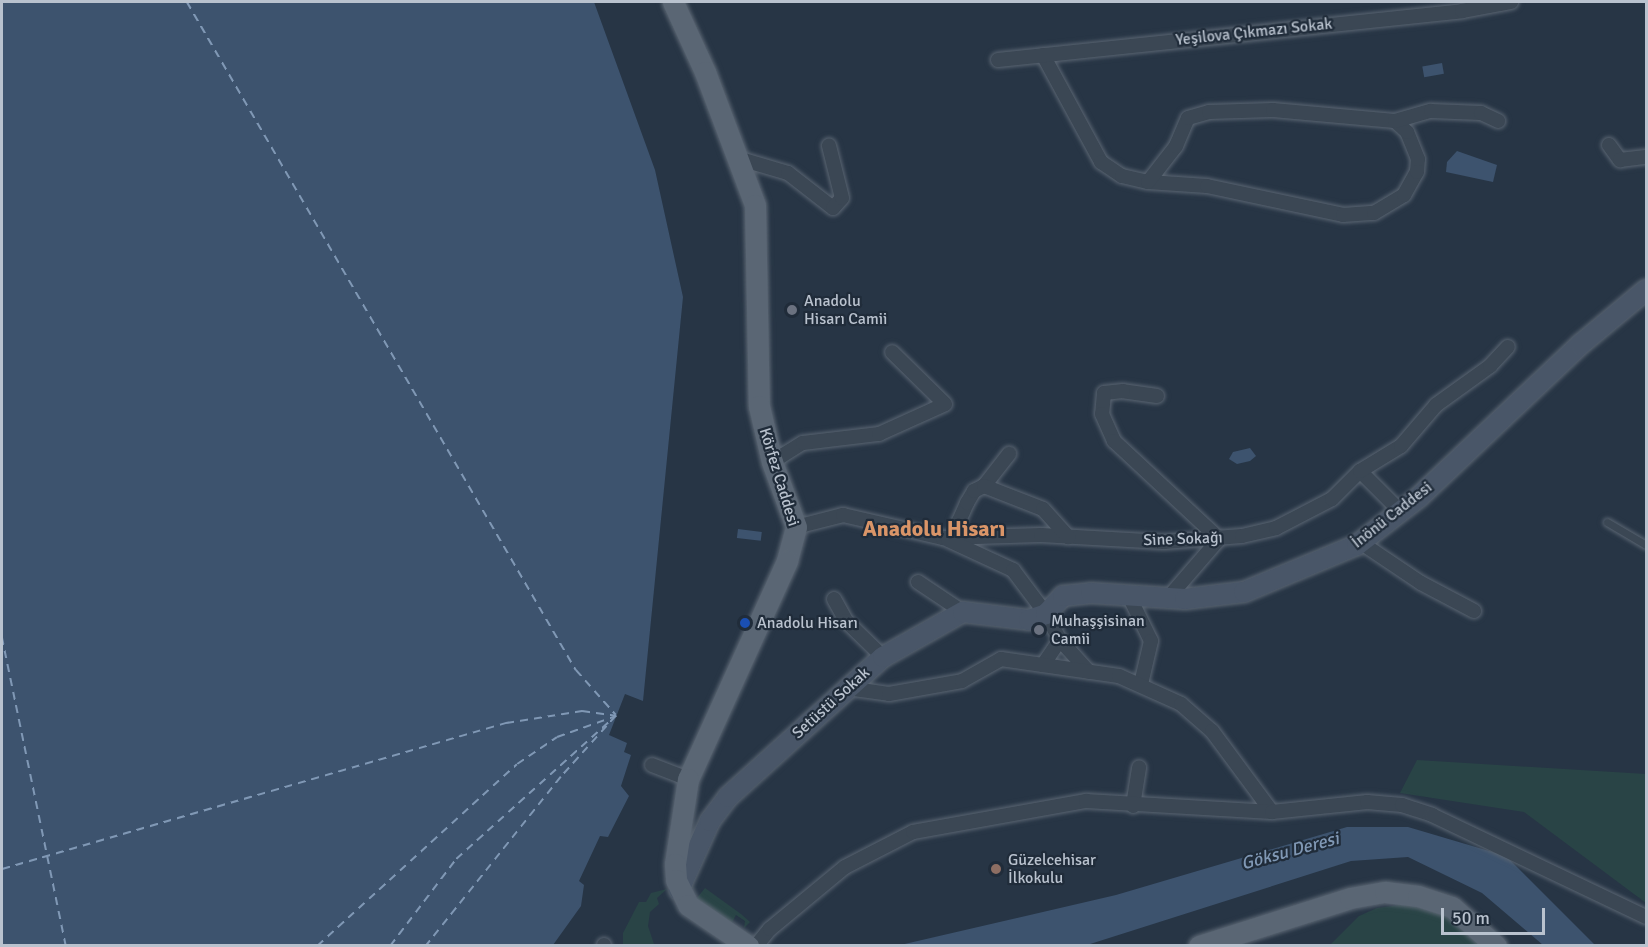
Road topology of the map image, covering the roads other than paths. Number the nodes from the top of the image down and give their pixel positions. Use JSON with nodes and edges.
{"nodes":[{"id":1,"x":673,"y":2,"type":"edge"},
{"id":2,"x":1511,"y":2,"type":"edge"},
{"id":3,"x":1460,"y":6,"type":"edge"},
{"id":4,"x":1043,"y":55,"type":"junction"},
{"id":5,"x":998,"y":60,"type":"dead end"},
{"id":6,"x":1395,"y":121,"type":"junction"},
{"id":7,"x":1498,"y":121,"type":"dead end"},
{"id":8,"x":1609,"y":145,"type":"dead end"},
{"id":9,"x":829,"y":146,"type":"dead end"},
{"id":10,"x":1647,"y":157,"type":"edge"},
{"id":11,"x":737,"y":158,"type":"junction"},
{"id":12,"x":1148,"y":182,"type":"junction"},
{"id":13,"x":1647,"y":290,"type":"edge"},
{"id":14,"x":1508,"y":347,"type":"dead end"},
{"id":15,"x":892,"y":352,"type":"dead end"},
{"id":16,"x":1157,"y":396,"type":"dead end"},
{"id":17,"x":1010,"y":454,"type":"dead end"},
{"id":18,"x":772,"y":462,"type":"junction"},
{"id":19,"x":1360,"y":471,"type":"junction"},
{"id":20,"x":984,"y":486,"type":"junction"},
{"id":21,"x":1400,"y":511,"type":"junction"},
{"id":22,"x":1607,"y":522,"type":"dead end"},
{"id":23,"x":796,"y":527,"type":"junction"},
{"id":24,"x":1068,"y":537,"type":"junction"},
{"id":25,"x":943,"y":538,"type":"junction"},
{"id":26,"x":958,"y":538,"type":"junction"},
{"id":27,"x":1219,"y":539,"type":"junction"},
{"id":28,"x":1360,"y":542,"type":"junction"},
{"id":29,"x":1647,"y":545,"type":"edge"},
{"id":30,"x":918,"y":582,"type":"dead end"},
{"id":31,"x":1128,"y":594,"type":"junction"},
{"id":32,"x":834,"y":598,"type":"dead end"},
{"id":33,"x":1168,"y":598,"type":"junction"},
{"id":34,"x":1474,"y":611,"type":"dead end"},
{"id":35,"x":963,"y":612,"type":"junction"},
{"id":36,"x":1046,"y":614,"type":"junction"},
{"id":37,"x":1060,"y":640,"type":"junction"},
{"id":38,"x":883,"y":657,"type":"junction"},
{"id":39,"x":1043,"y":665,"type":"junction"},
{"id":40,"x":1089,"y":672,"type":"junction"},
{"id":41,"x":1141,"y":684,"type":"junction"},
{"id":42,"x":847,"y":688,"type":"junction"},
{"id":43,"x":652,"y":765,"type":"dead end"},
{"id":44,"x":1139,"y":767,"type":"dead end"},
{"id":45,"x":688,"y":779,"type":"junction"},
{"id":46,"x":1134,"y":806,"type":"junction"},
{"id":47,"x":1272,"y":812,"type":"junction"},
{"id":48,"x":679,"y":890,"type":"junction"},
{"id":49,"x":1647,"y":917,"type":"edge"},
{"id":50,"x":748,"y":945,"type":"edge"},
{"id":51,"x":756,"y":945,"type":"edge"},
{"id":52,"x":1199,"y":945,"type":"edge"},
{"id":53,"x":1496,"y":945,"type":"edge"}],
"edges":[{"from":1,"to":11,"type":"main road","name":"Körfez Caddesi"},
{"from":2,"to":3,"type":"street","name":"Yeşilova Çıkmazı Sokak"},
{"from":3,"to":4,"type":"street","name":"Yeşilova Çıkmazı Sokak"},
{"from":4,"to":5,"type":"street","name":"Yeşilova Çıkmazı Sokak"},
{"from":4,"to":12,"type":"street"},
{"from":6,"to":7,"type":"street"},
{"from":6,"to":12,"type":"street"},
{"from":6,"to":12,"type":"street"},
{"from":8,"to":10,"type":"street"},
{"from":9,"to":11,"type":"street"},
{"from":11,"to":18,"type":"main road","name":"Körfez Caddesi"},
{"from":13,"to":21,"type":"street","name":"İnönü Caddesi"},
{"from":14,"to":19,"type":"street","name":"Sine Sokağı"},
{"from":15,"to":18,"type":"street"},
{"from":16,"to":27,"type":"street"},
{"from":17,"to":20,"type":"street"},
{"from":18,"to":23,"type":"main road","name":"Körfez Caddesi"},
{"from":19,"to":21,"type":"street"},
{"from":19,"to":27,"type":"street","name":"Sine Sokağı"},
{"from":20,"to":24,"type":"street"},
{"from":20,"to":26,"type":"street"},
{"from":21,"to":28,"type":"street","name":"İnönü Caddesi"},
{"from":22,"to":29,"type":"lane"},
{"from":23,"to":25,"type":"street","name":"Sine Sokağı"},
{"from":23,"to":45,"type":"main road","name":"Körfez Caddesi"},
{"from":24,"to":26,"type":"street","name":"Sine Sokağı"},
{"from":24,"to":27,"type":"street","name":"Sine Sokağı"},
{"from":25,"to":26,"type":"street","name":"Sine Sokağı"},
{"from":25,"to":36,"type":"street"},
{"from":27,"to":33,"type":"street"},
{"from":28,"to":33,"type":"street","name":"İnönü Caddesi"},
{"from":28,"to":34,"type":"street"},
{"from":30,"to":35,"type":"street"},
{"from":31,"to":33,"type":"street","name":"İnönü Caddesi"},
{"from":31,"to":36,"type":"street","name":"İnönü Caddesi"},
{"from":31,"to":41,"type":"street"},
{"from":32,"to":38,"type":"street"},
{"from":35,"to":36,"type":"street"},
{"from":35,"to":38,"type":"street","name":"Setüstü Sokak"},
{"from":36,"to":37,"type":"street"},
{"from":37,"to":39,"type":"street"},
{"from":37,"to":40,"type":"street"},
{"from":38,"to":42,"type":"street","name":"Setüstü Sokak"},
{"from":39,"to":40,"type":"street"},
{"from":39,"to":42,"type":"street"},
{"from":40,"to":41,"type":"street"},
{"from":41,"to":47,"type":"street"},
{"from":42,"to":48,"type":"street","name":"Setüstü Sokak"},
{"from":43,"to":45,"type":"street"},
{"from":44,"to":46,"type":"street"},
{"from":45,"to":48,"type":"main road","name":"Körfez Caddesi"},
{"from":46,"to":47,"type":"street"},
{"from":46,"to":51,"type":"street"},
{"from":47,"to":49,"type":"street"},
{"from":48,"to":50,"type":"main road"},
{"from":52,"to":53,"type":"main road"}]}
